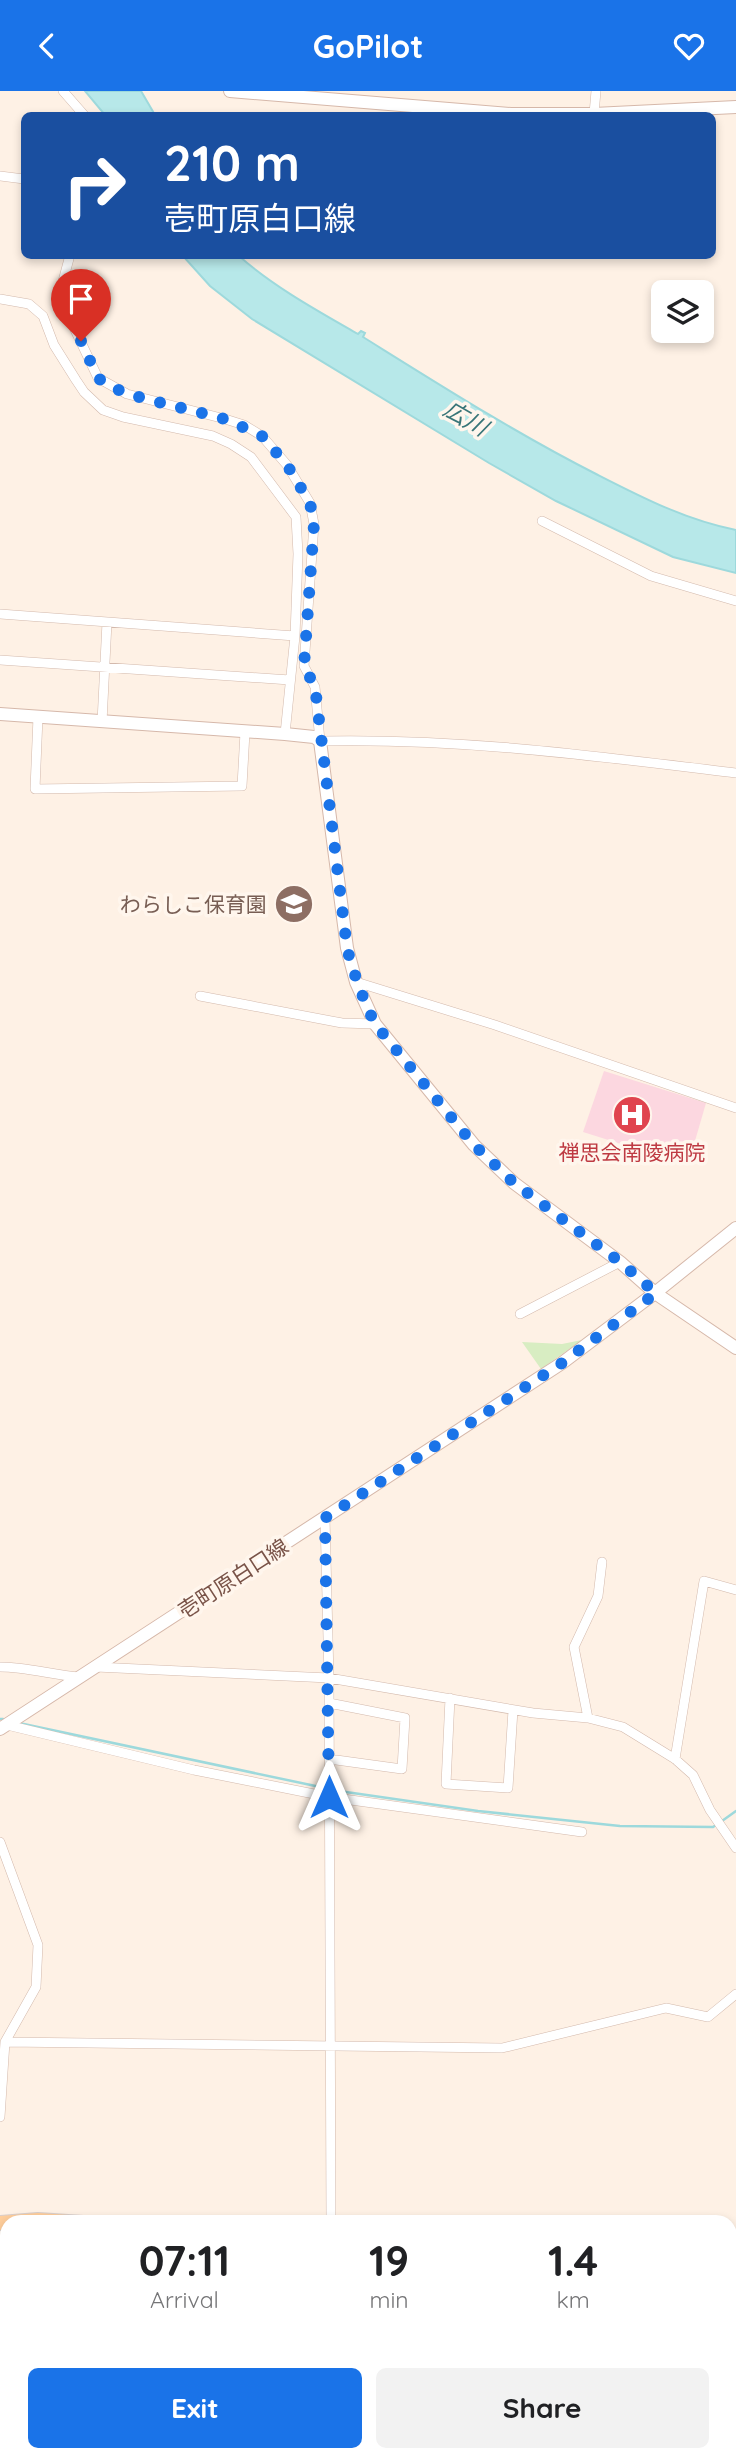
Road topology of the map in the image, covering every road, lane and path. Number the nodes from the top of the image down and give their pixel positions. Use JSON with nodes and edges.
{"nodes":[{"id":1,"x":64,"y":91,"type":"edge"},
{"id":2,"x":230,"y":91,"type":"edge"},
{"id":3,"x":596,"y":91,"type":"edge"},
{"id":4,"x":287,"y":94,"type":"edge"},
{"id":5,"x":736,"y":107,"type":"edge"},
{"id":6,"x":82,"y":112,"type":"edge"},
{"id":7,"x":489,"y":112,"type":"edge"},
{"id":8,"x":594,"y":112,"type":"edge"},
{"id":9,"x":635,"y":112,"type":"edge"},
{"id":10,"x":0,"y":176,"type":"edge"},
{"id":11,"x":21,"y":179,"type":"edge"},
{"id":12,"x":69,"y":259,"type":"edge"},
{"id":13,"x":0,"y":299,"type":"edge"},
{"id":14,"x":542,"y":521,"type":"dead end"},
{"id":15,"x":736,"y":601,"type":"edge"},
{"id":16,"x":0,"y":614,"type":"edge"},
{"id":17,"x":107,"y":622,"type":"junction"},
{"id":18,"x":295,"y":636,"type":"junction"},
{"id":19,"x":0,"y":660,"type":"edge"},
{"id":20,"x":104,"y":668,"type":"junction"},
{"id":21,"x":290,"y":680,"type":"junction"},
{"id":22,"x":0,"y":714,"type":"edge"},
{"id":23,"x":37,"y":717,"type":"junction"},
{"id":24,"x":102,"y":722,"type":"junction"},
{"id":25,"x":245,"y":732,"type":"junction"},
{"id":26,"x":285,"y":734,"type":"junction"},
{"id":27,"x":320,"y":741,"type":"junction"},
{"id":28,"x":736,"y":773,"type":"edge"},
{"id":29,"x":356,"y":982,"type":"junction"},
{"id":30,"x":200,"y":996,"type":"dead end"},
{"id":31,"x":375,"y":1024,"type":"junction"},
{"id":32,"x":736,"y":1108,"type":"edge"},
{"id":33,"x":736,"y":1228,"type":"edge"},
{"id":34,"x":620,"y":1262,"type":"junction"},
{"id":35,"x":656,"y":1293,"type":"junction"},
{"id":36,"x":520,"y":1314,"type":"dead end"},
{"id":37,"x":736,"y":1348,"type":"edge"},
{"id":38,"x":325,"y":1518,"type":"junction"},
{"id":39,"x":601,"y":1562,"type":"dead end"},
{"id":40,"x":736,"y":1590,"type":"edge"},
{"id":41,"x":0,"y":1667,"type":"edge"},
{"id":42,"x":96,"y":1667,"type":"junction"},
{"id":43,"x":80,"y":1677,"type":"junction"},
{"id":44,"x":328,"y":1678,"type":"junction"},
{"id":45,"x":450,"y":1698,"type":"junction"},
{"id":46,"x":329,"y":1703,"type":"junction"},
{"id":47,"x":513,"y":1710,"type":"junction"},
{"id":48,"x":588,"y":1718,"type":"junction"},
{"id":49,"x":3,"y":1727,"type":"edge"},
{"id":50,"x":329,"y":1759,"type":"junction"},
{"id":51,"x":675,"y":1759,"type":"junction"},
{"id":52,"x":329,"y":1797,"type":"junction"},
{"id":53,"x":582,"y":1832,"type":"dead end"},
{"id":54,"x":0,"y":1842,"type":"edge"},
{"id":55,"x":736,"y":1848,"type":"edge"},
{"id":56,"x":736,"y":1994,"type":"edge"},
{"id":57,"x":5,"y":2042,"type":"junction"},
{"id":58,"x":331,"y":2046,"type":"junction"},
{"id":59,"x":2,"y":2054,"type":"edge"},
{"id":60,"x":0,"y":2117,"type":"edge"},
{"id":61,"x":331,"y":2215,"type":"edge"}],
"edges":[{"from":1,"to":6,"type":"street"},
{"from":2,"to":4,"type":"main road"},
{"from":3,"to":8,"type":"street"},
{"from":4,"to":7,"type":"main road"},
{"from":5,"to":9,"type":"main road"},
{"from":10,"to":11,"type":"street"},
{"from":12,"to":27,"type":"street"},
{"from":13,"to":18,"type":"street"},
{"from":14,"to":15,"type":"street"},
{"from":16,"to":17,"type":"street"},
{"from":17,"to":18,"type":"street"},
{"from":17,"to":20,"type":"street"},
{"from":18,"to":21,"type":"street"},
{"from":19,"to":20,"type":"street"},
{"from":20,"to":21,"type":"street"},
{"from":20,"to":24,"type":"street"},
{"from":21,"to":26,"type":"street"},
{"from":22,"to":23,"type":"main road"},
{"from":23,"to":24,"type":"main road"},
{"from":23,"to":25,"type":"street"},
{"from":24,"to":25,"type":"main road"},
{"from":25,"to":26,"type":"main road"},
{"from":26,"to":27,"type":"main road"},
{"from":27,"to":28,"type":"street"},
{"from":27,"to":29,"type":"main road"},
{"from":29,"to":31,"type":"main road"},
{"from":29,"to":32,"type":"street"},
{"from":30,"to":31,"type":"street"},
{"from":31,"to":34,"type":"main road"},
{"from":33,"to":35,"type":"main road","name":"壱町原白口線"},
{"from":34,"to":35,"type":"main road"},
{"from":34,"to":36,"type":"street"},
{"from":35,"to":37,"type":"main road"},
{"from":35,"to":38,"type":"main road","name":"壱町原白口線"},
{"from":38,"to":42,"type":"main road","name":"壱町原白口線"},
{"from":38,"to":44,"type":"street"},
{"from":39,"to":48,"type":"street"},
{"from":40,"to":51,"type":"street"},
{"from":41,"to":43,"type":"street"},
{"from":42,"to":43,"type":"main road","name":"壱町原白口線"},
{"from":42,"to":44,"type":"street"},
{"from":43,"to":49,"type":"main road","name":"壱町原白口線"},
{"from":44,"to":45,"type":"street"},
{"from":44,"to":46,"type":"street"},
{"from":45,"to":47,"type":"street"},
{"from":45,"to":47,"type":"street"},
{"from":46,"to":50,"type":"street"},
{"from":46,"to":50,"type":"street"},
{"from":47,"to":48,"type":"street"},
{"from":48,"to":51,"type":"street"},
{"from":49,"to":52,"type":"street"},
{"from":50,"to":52,"type":"street"},
{"from":51,"to":55,"type":"street"},
{"from":52,"to":53,"type":"street"},
{"from":52,"to":58,"type":"street"},
{"from":54,"to":57,"type":"street"},
{"from":56,"to":58,"type":"street"},
{"from":57,"to":58,"type":"street"},
{"from":57,"to":59,"type":"street"},
{"from":58,"to":61,"type":"street"},
{"from":59,"to":60,"type":"street"}]}
